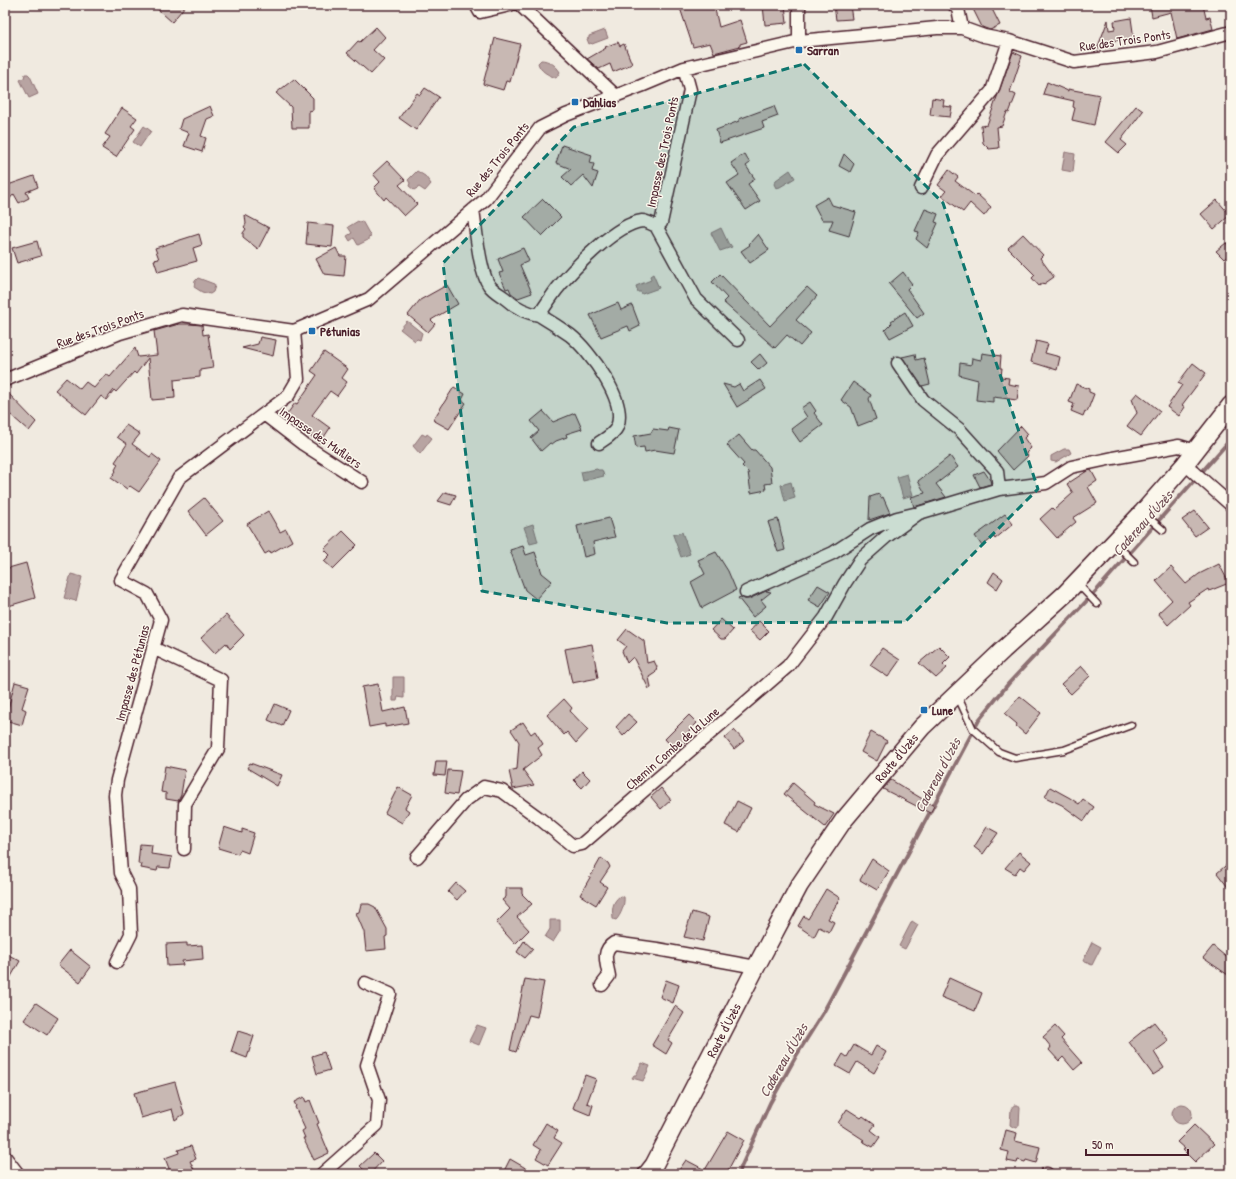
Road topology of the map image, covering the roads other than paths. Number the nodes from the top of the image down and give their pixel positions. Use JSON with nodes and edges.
{"nodes":[{"id":1,"x":476,"y":5,"type":"edge"},
{"id":2,"x":510,"y":5,"type":"edge"},
{"id":3,"x":520,"y":5,"type":"edge"},
{"id":4,"x":799,"y":5,"type":"edge"},
{"id":5,"x":954,"y":5,"type":"edge"},
{"id":6,"x":962,"y":28,"type":"junction"},
{"id":7,"x":1231,"y":32,"type":"edge"},
{"id":8,"x":798,"y":41,"type":"junction"},
{"id":9,"x":1009,"y":41,"type":"junction"},
{"id":10,"x":684,"y":68,"type":"junction"},
{"id":11,"x":616,"y":96,"type":"junction"},
{"id":12,"x":921,"y":188,"type":"dead end"},
{"id":13,"x":473,"y":210,"type":"junction"},
{"id":14,"x":656,"y":226,"type":"junction"},
{"id":15,"x":539,"y":315,"type":"junction"},
{"id":16,"x":294,"y":331,"type":"junction"},
{"id":17,"x":738,"y":340,"type":"dead end"},
{"id":18,"x":898,"y":363,"type":"dead end"},
{"id":19,"x":5,"y":380,"type":"edge"},
{"id":20,"x":1231,"y":406,"type":"edge"},
{"id":21,"x":264,"y":414,"type":"junction"},
{"id":22,"x":599,"y":443,"type":"dead end"},
{"id":23,"x":1191,"y":461,"type":"junction"},
{"id":24,"x":362,"y":482,"type":"dead end"},
{"id":25,"x":998,"y":489,"type":"junction"},
{"id":26,"x":1231,"y":505,"type":"edge"},
{"id":27,"x":919,"y":513,"type":"junction"},
{"id":28,"x":1145,"y":515,"type":"junction"},
{"id":29,"x":1163,"y":530,"type":"dead end"},
{"id":30,"x":1117,"y":546,"type":"junction"},
{"id":31,"x":1134,"y":562,"type":"dead end"},
{"id":32,"x":1080,"y":586,"type":"junction"},
{"id":33,"x":746,"y":592,"type":"dead end"},
{"id":34,"x":1097,"y":604,"type":"dead end"},
{"id":35,"x":153,"y":648,"type":"junction"},
{"id":36,"x":957,"y":694,"type":"junction"},
{"id":37,"x":1131,"y":725,"type":"dead end"},
{"id":38,"x":184,"y":849,"type":"dead end"},
{"id":39,"x":417,"y":857,"type":"dead end"},
{"id":40,"x":118,"y":962,"type":"dead end"},
{"id":41,"x":756,"y":967,"type":"junction"},
{"id":42,"x":365,"y":983,"type":"dead end"},
{"id":43,"x":602,"y":985,"type":"dead end"},
{"id":44,"x":5,"y":1157,"type":"edge"},
{"id":45,"x":18,"y":1174,"type":"edge"},
{"id":46,"x":322,"y":1174,"type":"edge"},
{"id":47,"x":647,"y":1174,"type":"edge"}],
"edges":[{"from":1,"to":2,"type":"street"},
{"from":3,"to":11,"type":"street"},
{"from":4,"to":8,"type":"street"},
{"from":5,"to":6,"type":"street"},
{"from":6,"to":8,"type":"street","name":"Rue des Trois Ponts"},
{"from":6,"to":9,"type":"street","name":"Rue des Trois Ponts"},
{"from":7,"to":9,"type":"street","name":"Rue des Trois Ponts"},
{"from":8,"to":10,"type":"street","name":"Rue des Trois Ponts"},
{"from":9,"to":12,"type":"street"},
{"from":10,"to":11,"type":"street","name":"Rue des Trois Ponts"},
{"from":10,"to":14,"type":"street","name":"Impasse des Trois Ponts"},
{"from":11,"to":13,"type":"street","name":"Rue des Trois Ponts"},
{"from":13,"to":15,"type":"street"},
{"from":13,"to":16,"type":"street","name":"Rue des Trois Ponts"},
{"from":14,"to":15,"type":"street","name":"Impasse des Trois Ponts"},
{"from":14,"to":17,"type":"street"},
{"from":15,"to":22,"type":"street"},
{"from":16,"to":19,"type":"street","name":"Rue des Trois Ponts"},
{"from":16,"to":21,"type":"street","name":"Impasse des Pétunias"},
{"from":18,"to":25,"type":"street"},
{"from":20,"to":23,"type":"main road","name":"Route d'Uzès"},
{"from":21,"to":24,"type":"street","name":"Impasse des Mufliers"},
{"from":21,"to":35,"type":"street","name":"Impasse des Pétunias"},
{"from":23,"to":25,"type":"street","name":"Chemin Combe de la Lune"},
{"from":23,"to":26,"type":"street"},
{"from":23,"to":28,"type":"main road","name":"Route d'Uzès"},
{"from":25,"to":27,"type":"street","name":"Chemin Combe de la Lune"},
{"from":27,"to":33,"type":"street","name":"Chemin Combe de la Lune"},
{"from":27,"to":39,"type":"street","name":"Chemin Combe de la Lune"},
{"from":28,"to":29,"type":"lane"},
{"from":28,"to":30,"type":"main road","name":"Route d'Uzès"},
{"from":30,"to":31,"type":"lane"},
{"from":30,"to":32,"type":"main road","name":"Route d'Uzès"},
{"from":32,"to":34,"type":"lane"},
{"from":32,"to":36,"type":"main road","name":"Route d'Uzès"},
{"from":35,"to":38,"type":"street"},
{"from":35,"to":40,"type":"street","name":"Impasse des Pétunias"},
{"from":36,"to":37,"type":"lane"},
{"from":36,"to":41,"type":"main road","name":"Route d'Uzès"},
{"from":41,"to":43,"type":"street"},
{"from":41,"to":47,"type":"main road","name":"Route d'Uzès"},
{"from":42,"to":46,"type":"street"},
{"from":44,"to":45,"type":"street"}]}
